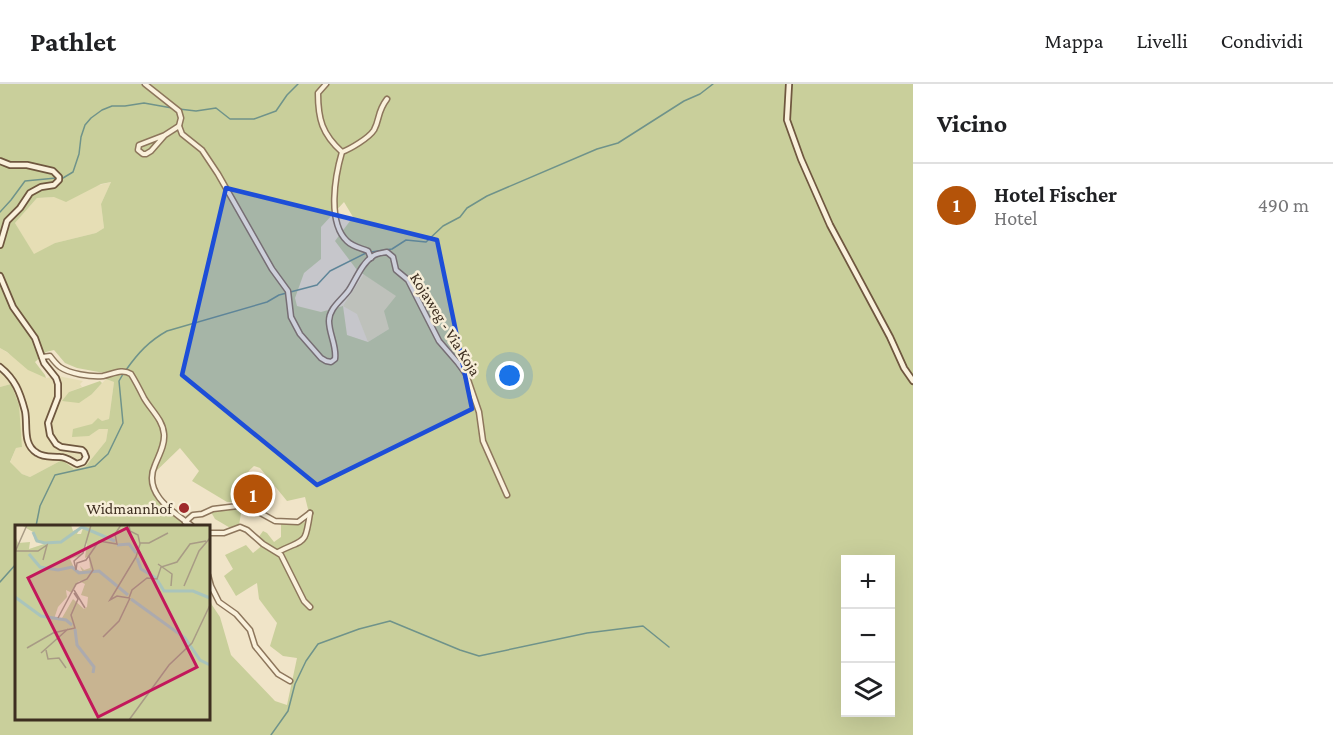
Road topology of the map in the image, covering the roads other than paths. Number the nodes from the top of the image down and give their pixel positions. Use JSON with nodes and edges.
{"nodes":[{"id":1,"x":144,"y":84,"type":"edge"},
{"id":2,"x":326,"y":84,"type":"edge"},
{"id":3,"x":789,"y":84,"type":"edge"},
{"id":4,"x":387,"y":99,"type":"dead end"},
{"id":5,"x":179,"y":126,"type":"junction"},
{"id":6,"x":165,"y":135,"type":"junction"},
{"id":7,"x":342,"y":152,"type":"junction"},
{"id":8,"x":0,"y":161,"type":"edge"},
{"id":9,"x":0,"y":245,"type":"edge"},
{"id":10,"x":370,"y":254,"type":"junction"},
{"id":11,"x":0,"y":276,"type":"edge"},
{"id":12,"x":42,"y":357,"type":"junction"},
{"id":13,"x":0,"y":367,"type":"edge"},
{"id":14,"x":913,"y":381,"type":"edge"},
{"id":15,"x":507,"y":495,"type":"dead end"},
{"id":16,"x":185,"y":522,"type":"junction"},
{"id":17,"x":190,"y":525,"type":"edge"},
{"id":18,"x":210,"y":532,"type":"edge"},
{"id":19,"x":278,"y":552,"type":"junction"},
{"id":20,"x":210,"y":582,"type":"edge"},
{"id":21,"x":310,"y":607,"type":"dead end"},
{"id":22,"x":290,"y":681,"type":"dead end"}],
"edges":[{"from":1,"to":5,"type":"street"},
{"from":2,"to":7,"type":"street"},
{"from":3,"to":14,"type":"street"},
{"from":4,"to":7,"type":"street"},
{"from":5,"to":6,"type":"street"},
{"from":5,"to":10,"type":"street"},
{"from":6,"to":6,"type":"street"},
{"from":7,"to":10,"type":"street"},
{"from":8,"to":9,"type":"street"},
{"from":10,"to":15,"type":"street","name":"Kojaweg - Via Koja"},
{"from":11,"to":12,"type":"street"},
{"from":12,"to":13,"type":"street"},
{"from":12,"to":16,"type":"street"},
{"from":16,"to":17,"type":"street"},
{"from":16,"to":19,"type":"street"},
{"from":18,"to":19,"type":"street"},
{"from":19,"to":21,"type":"street"},
{"from":20,"to":22,"type":"street"}]}
